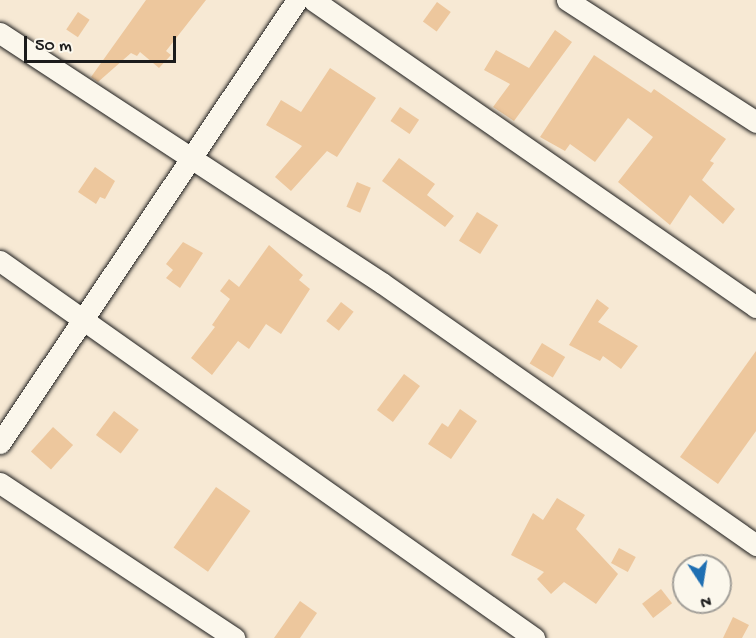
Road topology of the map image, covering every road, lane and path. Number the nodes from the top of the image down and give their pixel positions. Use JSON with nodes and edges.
{"nodes":[{"id":1,"x":297,"y":0,"type":"edge"},
{"id":2,"x":313,"y":0,"type":"edge"},
{"id":3,"x":567,"y":0,"type":"edge"},
{"id":4,"x":0,"y":33,"type":"edge"},
{"id":5,"x":756,"y":122,"type":"edge"},
{"id":6,"x":191,"y":158,"type":"junction"},
{"id":7,"x":0,"y":261,"type":"edge"},
{"id":8,"x":756,"y":307,"type":"edge"},
{"id":9,"x":83,"y":320,"type":"junction"},
{"id":10,"x":0,"y":443,"type":"edge"},
{"id":11,"x":0,"y":483,"type":"edge"},
{"id":12,"x":756,"y":545,"type":"edge"},
{"id":13,"x":234,"y":638,"type":"edge"},
{"id":14,"x":534,"y":638,"type":"edge"}],
"edges":[{"from":1,"to":6,"type":"street"},
{"from":2,"to":8,"type":"street"},
{"from":3,"to":5,"type":"street"},
{"from":4,"to":6,"type":"street"},
{"from":6,"to":9,"type":"street"},
{"from":6,"to":12,"type":"street"},
{"from":7,"to":9,"type":"street"},
{"from":9,"to":10,"type":"street"},
{"from":9,"to":14,"type":"street"},
{"from":11,"to":13,"type":"street"}]}
